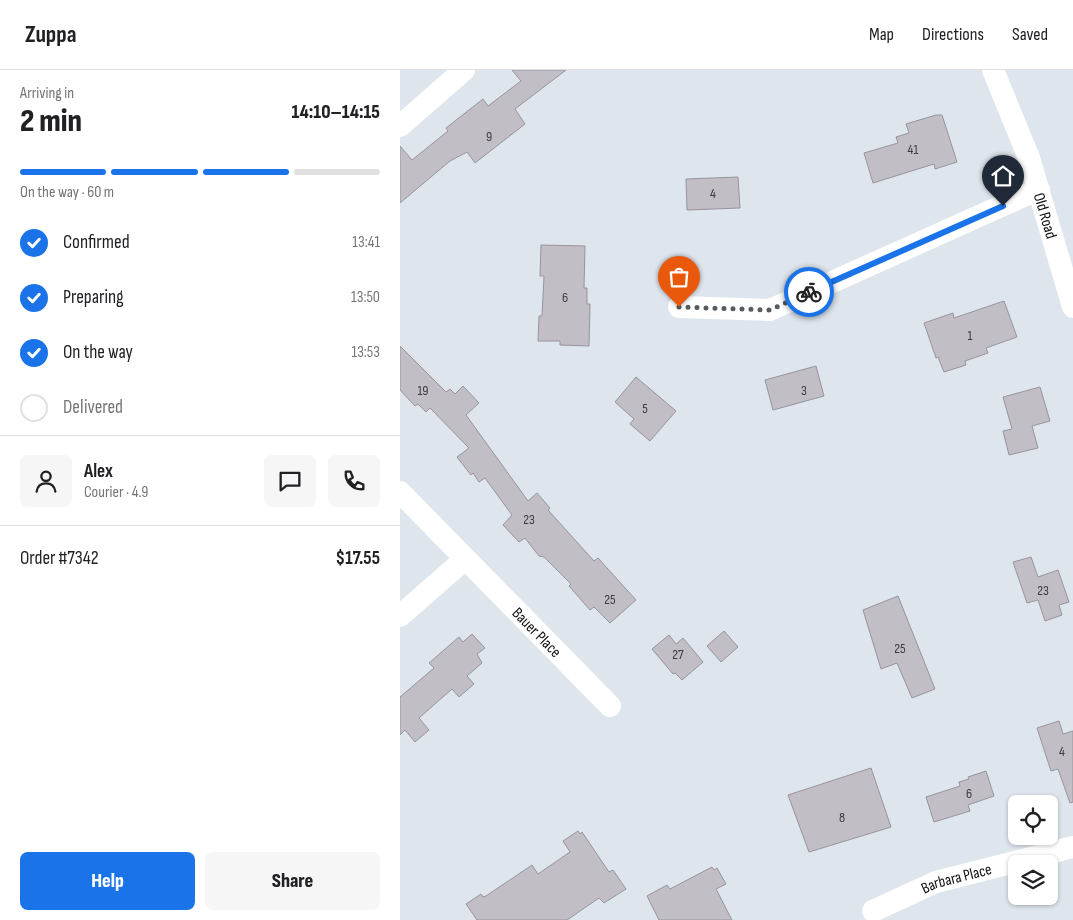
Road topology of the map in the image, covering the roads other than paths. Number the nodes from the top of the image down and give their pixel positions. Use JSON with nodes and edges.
{"nodes":[{"id":1,"x":464,"y":70,"type":"edge"},
{"id":2,"x":994,"y":70,"type":"edge"},
{"id":3,"x":400,"y":126,"type":"edge"},
{"id":4,"x":1038,"y":189,"type":"junction"},
{"id":5,"x":679,"y":307,"type":"dead end"},
{"id":6,"x":1073,"y":307,"type":"edge"},
{"id":7,"x":400,"y":492,"type":"edge"},
{"id":8,"x":464,"y":559,"type":"junction"},
{"id":9,"x":400,"y":616,"type":"edge"},
{"id":10,"x":610,"y":706,"type":"dead end"},
{"id":11,"x":1073,"y":847,"type":"edge"},
{"id":12,"x":873,"y":910,"type":"dead end"}],
"edges":[{"from":1,"to":3,"type":"street"},
{"from":2,"to":4,"type":"street","name":"Old Road"},
{"from":4,"to":5,"type":"street"},
{"from":4,"to":6,"type":"street","name":"Old Road"},
{"from":7,"to":8,"type":"street","name":"Bauer Place"},
{"from":8,"to":9,"type":"street"},
{"from":8,"to":10,"type":"street","name":"Bauer Place"},
{"from":11,"to":12,"type":"street","name":"Barbara Place"}]}
